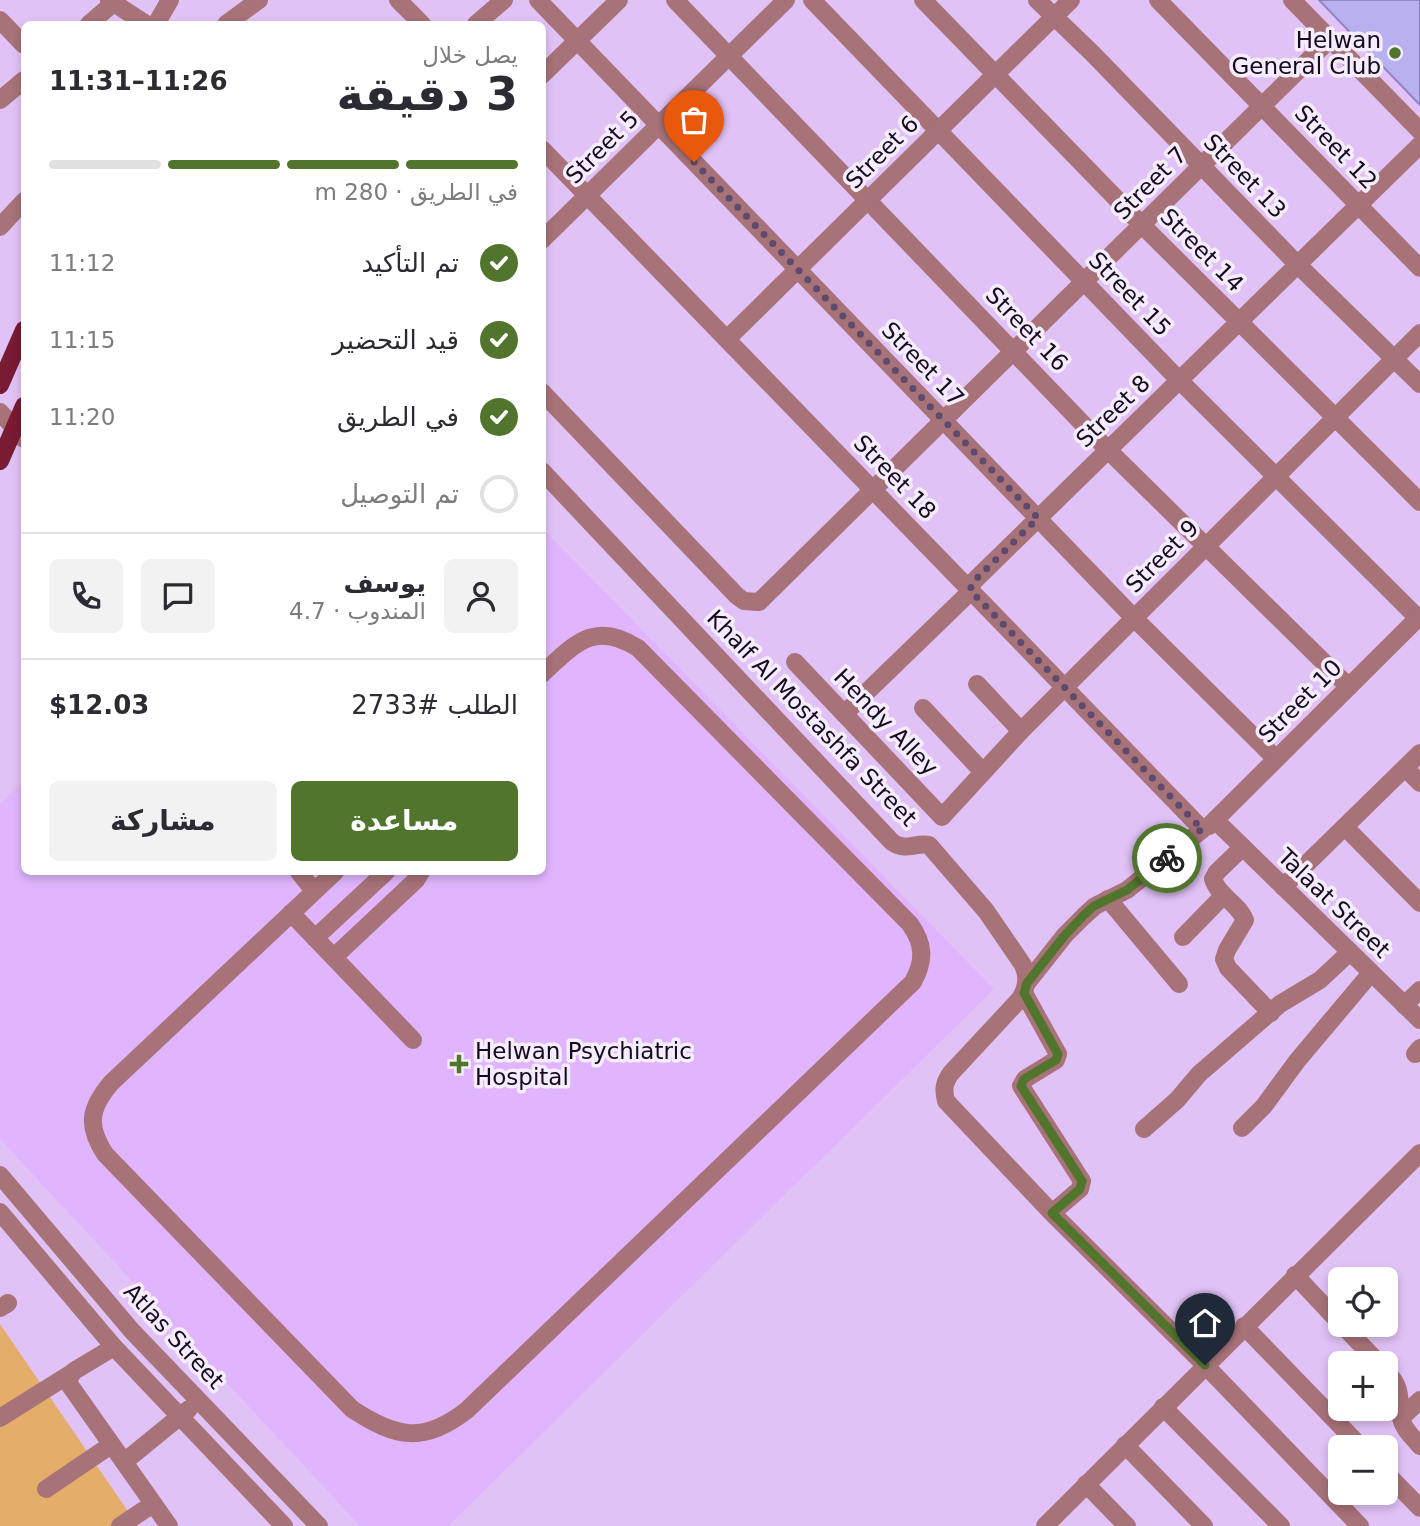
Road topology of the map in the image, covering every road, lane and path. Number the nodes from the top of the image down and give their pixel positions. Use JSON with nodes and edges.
{"nodes":[{"id":1,"x":170,"y":0,"type":"edge"},
{"id":2,"x":259,"y":0,"type":"edge"},
{"id":3,"x":398,"y":0,"type":"edge"},
{"id":4,"x":504,"y":0,"type":"edge"},
{"id":5,"x":538,"y":0,"type":"edge"},
{"id":6,"x":620,"y":0,"type":"edge"},
{"id":7,"x":675,"y":0,"type":"edge"},
{"id":8,"x":786,"y":0,"type":"edge"},
{"id":9,"x":812,"y":0,"type":"edge"},
{"id":10,"x":923,"y":0,"type":"edge"},
{"id":11,"x":1037,"y":0,"type":"edge"},
{"id":12,"x":1071,"y":0,"type":"edge"},
{"id":13,"x":1158,"y":0,"type":"edge"},
{"id":14,"x":1292,"y":0,"type":"edge"},
{"id":15,"x":113,"y":1,"type":"edge"},
{"id":16,"x":1055,"y":16,"type":"junction"},
{"id":17,"x":0,"y":20,"type":"edge"},
{"id":18,"x":92,"y":21,"type":"edge"},
{"id":19,"x":142,"y":21,"type":"edge"},
{"id":20,"x":158,"y":21,"type":"edge"},
{"id":21,"x":230,"y":21,"type":"edge"},
{"id":22,"x":419,"y":21,"type":"edge"},
{"id":23,"x":480,"y":21,"type":"edge"},
{"id":24,"x":1330,"y":39,"type":"junction"},
{"id":25,"x":577,"y":41,"type":"junction"},
{"id":26,"x":21,"y":42,"type":"edge"},
{"id":27,"x":729,"y":57,"type":"junction"},
{"id":28,"x":546,"y":71,"type":"edge"},
{"id":29,"x":996,"y":74,"type":"junction"},
{"id":30,"x":21,"y":82,"type":"edge"},
{"id":31,"x":0,"y":100,"type":"edge"},
{"id":32,"x":1262,"y":106,"type":"junction"},
{"id":33,"x":659,"y":126,"type":"junction"},
{"id":34,"x":939,"y":131,"type":"junction"},
{"id":35,"x":1420,"y":131,"type":"edge"},
{"id":36,"x":1420,"y":145,"type":"edge"},
{"id":37,"x":546,"y":153,"type":"edge"},
{"id":38,"x":1202,"y":166,"type":"junction"},
{"id":39,"x":588,"y":196,"type":"junction"},
{"id":40,"x":868,"y":200,"type":"junction"},
{"id":41,"x":1359,"y":205,"type":"junction"},
{"id":42,"x":21,"y":206,"type":"edge"},
{"id":43,"x":1142,"y":225,"type":"junction"},
{"id":44,"x":0,"y":228,"type":"edge"},
{"id":45,"x":546,"y":236,"type":"edge"},
{"id":46,"x":1298,"y":265,"type":"junction"},
{"id":47,"x":1420,"y":268,"type":"edge"},
{"id":48,"x":798,"y":270,"type":"junction"},
{"id":49,"x":1085,"y":282,"type":"junction"},
{"id":50,"x":1240,"y":321,"type":"junction"},
{"id":51,"x":1420,"y":333,"type":"edge"},
{"id":52,"x":21,"y":337,"type":"edge"},
{"id":53,"x":727,"y":339,"type":"junction"},
{"id":54,"x":1014,"y":352,"type":"junction"},
{"id":55,"x":1395,"y":358,"type":"junction"},
{"id":56,"x":1179,"y":380,"type":"junction"},
{"id":57,"x":1420,"y":384,"type":"edge"},
{"id":58,"x":0,"y":385,"type":"edge"},
{"id":59,"x":546,"y":396,"type":"edge"},
{"id":60,"x":0,"y":412,"type":"edge"},
{"id":61,"x":1336,"y":417,"type":"junction"},
{"id":62,"x":944,"y":421,"type":"junction"},
{"id":63,"x":19,"y":434,"type":"edge"},
{"id":64,"x":1108,"y":450,"type":"junction"},
{"id":65,"x":0,"y":461,"type":"edge"},
{"id":66,"x":546,"y":475,"type":"edge"},
{"id":67,"x":1277,"y":476,"type":"junction"},
{"id":68,"x":873,"y":490,"type":"junction"},
{"id":69,"x":1420,"y":502,"type":"edge"},
{"id":70,"x":1038,"y":518,"type":"junction"},
{"id":71,"x":1206,"y":546,"type":"junction"},
{"id":72,"x":970,"y":590,"type":"junction"},
{"id":73,"x":1419,"y":617,"type":"edge"},
{"id":74,"x":1134,"y":618,"type":"junction"},
{"id":75,"x":795,"y":662,"type":"dead end"},
{"id":76,"x":546,"y":670,"type":"edge"},
{"id":77,"x":977,"y":684,"type":"dead end"},
{"id":78,"x":1065,"y":687,"type":"junction"},
{"id":79,"x":1349,"y":687,"type":"junction"},
{"id":80,"x":923,"y":708,"type":"dead end"},
{"id":81,"x":844,"y":714,"type":"junction"},
{"id":82,"x":1021,"y":731,"type":"junction"},
{"id":83,"x":1420,"y":753,"type":"edge"},
{"id":84,"x":1276,"y":759,"type":"junction"},
{"id":85,"x":1405,"y":768,"type":"junction"},
{"id":86,"x":983,"y":772,"type":"junction"},
{"id":87,"x":1420,"y":783,"type":"edge"},
{"id":88,"x":942,"y":817,"type":"joint"},
{"id":89,"x":1209,"y":824,"type":"junction"},
{"id":90,"x":1345,"y":827,"type":"junction"},
{"id":91,"x":1243,"y":848,"type":"junction"},
{"id":92,"x":301,"y":875,"type":"edge"},
{"id":93,"x":332,"y":875,"type":"edge"},
{"id":94,"x":383,"y":875,"type":"edge"},
{"id":95,"x":419,"y":875,"type":"edge"},
{"id":96,"x":1283,"y":887,"type":"junction"},
{"id":97,"x":314,"y":891,"type":"junction"},
{"id":98,"x":1224,"y":895,"type":"junction"},
{"id":99,"x":1108,"y":899,"type":"junction"},
{"id":100,"x":1420,"y":903,"type":"edge"},
{"id":101,"x":291,"y":913,"type":"junction"},
{"id":102,"x":1183,"y":937,"type":"dead end"},
{"id":103,"x":316,"y":938,"type":"junction"},
{"id":104,"x":1350,"y":952,"type":"junction"},
{"id":105,"x":334,"y":957,"type":"junction"},
{"id":106,"x":1371,"y":973,"type":"junction"},
{"id":107,"x":1179,"y":984,"type":"dead end"},
{"id":108,"x":1026,"y":988,"type":"junction"},
{"id":109,"x":1420,"y":990,"type":"edge"},
{"id":110,"x":1404,"y":1005,"type":"junction"},
{"id":111,"x":1271,"y":1013,"type":"junction"},
{"id":112,"x":1420,"y":1020,"type":"edge"},
{"id":113,"x":413,"y":1040,"type":"dead end"},
{"id":114,"x":1242,"y":1128,"type":"dead end"},
{"id":115,"x":1144,"y":1129,"type":"dead end"},
{"id":116,"x":1420,"y":1153,"type":"edge"},
{"id":117,"x":0,"y":1175,"type":"edge"},
{"id":118,"x":0,"y":1212,"type":"edge"},
{"id":119,"x":1052,"y":1213,"type":"junction"},
{"id":120,"x":1295,"y":1275,"type":"junction"},
{"id":121,"x":1328,"y":1310,"type":"edge"},
{"id":122,"x":1244,"y":1326,"type":"junction"},
{"id":123,"x":1354,"y":1337,"type":"edge"},
{"id":124,"x":114,"y":1347,"type":"junction"},
{"id":125,"x":1367,"y":1351,"type":"edge"},
{"id":126,"x":1205,"y":1365,"type":"junction"},
{"id":127,"x":70,"y":1374,"type":"junction"},
{"id":128,"x":1398,"y":1387,"type":"edge"},
{"id":129,"x":1420,"y":1399,"type":"edge"},
{"id":130,"x":200,"y":1400,"type":"junction"},
{"id":131,"x":1163,"y":1407,"type":"junction"},
{"id":132,"x":180,"y":1417,"type":"junction"},
{"id":133,"x":0,"y":1418,"type":"edge"},
{"id":134,"x":1401,"y":1418,"type":"junction"},
{"id":135,"x":1350,"y":1435,"type":"edge"},
{"id":136,"x":111,"y":1445,"type":"junction"},
{"id":137,"x":1125,"y":1446,"type":"junction"},
{"id":138,"x":1420,"y":1446,"type":"edge"},
{"id":139,"x":124,"y":1462,"type":"junction"},
{"id":140,"x":1086,"y":1484,"type":"junction"},
{"id":141,"x":1398,"y":1485,"type":"edge"},
{"id":142,"x":46,"y":1489,"type":"dead end"},
{"id":143,"x":153,"y":1504,"type":"junction"},
{"id":144,"x":1420,"y":1508,"type":"edge"},
{"id":145,"x":1051,"y":1524,"type":"edge"},
{"id":146,"x":120,"y":1526,"type":"edge"},
{"id":147,"x":169,"y":1526,"type":"edge"},
{"id":148,"x":284,"y":1526,"type":"edge"},
{"id":149,"x":319,"y":1526,"type":"edge"},
{"id":150,"x":1127,"y":1526,"type":"edge"},
{"id":151,"x":1204,"y":1526,"type":"edge"},
{"id":152,"x":1281,"y":1526,"type":"edge"},
{"id":153,"x":1360,"y":1526,"type":"edge"}],
"edges":[{"from":1,"to":20,"type":"street"},
{"from":2,"to":21,"type":"street"},
{"from":3,"to":22,"type":"street"},
{"from":4,"to":23,"type":"street"},
{"from":5,"to":25,"type":"street","name":"Street 17"},
{"from":6,"to":25,"type":"street"},
{"from":7,"to":27,"type":"street","name":"Street 16"},
{"from":8,"to":27,"type":"street","name":"Street 5"},
{"from":9,"to":34,"type":"street","name":"Street 15"},
{"from":10,"to":29,"type":"street","name":"Street 14"},
{"from":11,"to":16,"type":"street","name":"Street 13"},
{"from":12,"to":16,"type":"street","name":"Street 6"},
{"from":13,"to":32,"type":"street","name":"Street 12"},
{"from":14,"to":24,"type":"street"},
{"from":15,"to":18,"type":"street"},
{"from":15,"to":19,"type":"street"},
{"from":16,"to":29,"type":"street","name":"Street 6"},
{"from":16,"to":38,"type":"street","name":"Street 13"},
{"from":17,"to":26,"type":"street"},
{"from":24,"to":32,"type":"street","name":"Street 7"},
{"from":24,"to":35,"type":"street"},
{"from":25,"to":28,"type":"street"},
{"from":25,"to":33,"type":"street","name":"Street 17"},
{"from":27,"to":33,"type":"street","name":"Street 5"},
{"from":27,"to":40,"type":"street","name":"Street 16"},
{"from":29,"to":34,"type":"street","name":"Street 6"},
{"from":29,"to":43,"type":"street","name":"Street 14"},
{"from":30,"to":31,"type":"street"},
{"from":32,"to":38,"type":"street","name":"Street 7"},
{"from":32,"to":41,"type":"street","name":"Street 12"},
{"from":33,"to":39,"type":"street","name":"Street 5"},
{"from":33,"to":48,"type":"street","name":"Street 17"},
{"from":34,"to":40,"type":"street","name":"Street 6"},
{"from":34,"to":49,"type":"street","name":"Street 15"},
{"from":36,"to":41,"type":"street","name":"Street 8"},
{"from":37,"to":39,"type":"street","name":"Street 18"},
{"from":38,"to":43,"type":"street","name":"Street 7"},
{"from":38,"to":46,"type":"street","name":"Street 13"},
{"from":39,"to":45,"type":"street","name":"Street 5"},
{"from":39,"to":53,"type":"street","name":"Street 18"},
{"from":40,"to":48,"type":"street","name":"Street 6"},
{"from":40,"to":54,"type":"street","name":"Street 16"},
{"from":41,"to":46,"type":"street","name":"Street 8"},
{"from":41,"to":47,"type":"street","name":"Street 12"},
{"from":42,"to":44,"type":"street"},
{"from":43,"to":49,"type":"street","name":"Street 7"},
{"from":43,"to":50,"type":"street","name":"Street 14"},
{"from":46,"to":50,"type":"street","name":"Street 8"},
{"from":46,"to":55,"type":"street","name":"Street 13"},
{"from":48,"to":53,"type":"street","name":"Street 6"},
{"from":48,"to":62,"type":"street","name":"Street 17"},
{"from":49,"to":54,"type":"street","name":"Street 7"},
{"from":49,"to":56,"type":"street","name":"Street 15"},
{"from":50,"to":56,"type":"street","name":"Street 8"},
{"from":50,"to":61,"type":"street","name":"Street 14"},
{"from":51,"to":55,"type":"street","name":"Street 9"},
{"from":52,"to":58,"type":"main road"},
{"from":53,"to":68,"type":"street","name":"Street 18"},
{"from":54,"to":62,"type":"street","name":"Street 7"},
{"from":54,"to":64,"type":"street","name":"Street 16"},
{"from":55,"to":57,"type":"street","name":"Street 13"},
{"from":55,"to":61,"type":"street","name":"Street 9"},
{"from":56,"to":64,"type":"street","name":"Street 8"},
{"from":56,"to":67,"type":"street","name":"Street 15"},
{"from":59,"to":68,"type":"street","name":"Street 7"},
{"from":60,"to":63,"type":"street"},
{"from":61,"to":67,"type":"street","name":"Street 9"},
{"from":61,"to":69,"type":"street","name":"Street 14"},
{"from":62,"to":68,"type":"street","name":"Street 7"},
{"from":62,"to":70,"type":"street","name":"Street 17"},
{"from":63,"to":65,"type":"main road"},
{"from":64,"to":70,"type":"street","name":"Street 8"},
{"from":64,"to":71,"type":"street","name":"Street 16"},
{"from":66,"to":108,"type":"street","name":"Khalf Al Mostashfa Street"},
{"from":67,"to":71,"type":"street","name":"Street 9"},
{"from":67,"to":73,"type":"street","name":"Street 15"},
{"from":68,"to":72,"type":"street","name":"Street 18"},
{"from":70,"to":72,"type":"street","name":"Street 8"},
{"from":70,"to":74,"type":"street","name":"Street 17"},
{"from":71,"to":74,"type":"street","name":"Street 9"},
{"from":71,"to":79,"type":"street","name":"Street 16"},
{"from":72,"to":78,"type":"street","name":"Street 18"},
{"from":72,"to":81,"type":"street","name":"Street 8"},
{"from":73,"to":79,"type":"street","name":"Street 10"},
{"from":74,"to":78,"type":"street","name":"Street 9"},
{"from":74,"to":84,"type":"street","name":"Street 17"},
{"from":75,"to":81,"type":"street","name":"Hendy Alley"},
{"from":76,"to":101,"type":"street"},
{"from":77,"to":82,"type":"street"},
{"from":78,"to":82,"type":"street","name":"Street 9"},
{"from":78,"to":89,"type":"street","name":"Street 18"},
{"from":79,"to":84,"type":"street","name":"Street 10"},
{"from":80,"to":86,"type":"street"},
{"from":81,"to":88,"type":"street","name":"Hendy Alley"},
{"from":82,"to":86,"type":"street","name":"Street 9"},
{"from":83,"to":85,"type":"street"},
{"from":84,"to":89,"type":"street","name":"Street 10"},
{"from":85,"to":87,"type":"street"},
{"from":85,"to":90,"type":"street"},
{"from":86,"to":88,"type":"street","name":"Street 9"},
{"from":89,"to":91,"type":"street","name":"Talaat Street"},
{"from":89,"to":99,"type":"street","name":"Street 10"},
{"from":90,"to":96,"type":"street"},
{"from":90,"to":100,"type":"street"},
{"from":91,"to":96,"type":"street","name":"Talaat Street"},
{"from":91,"to":98,"type":"street"},
{"from":92,"to":97,"type":"street"},
{"from":93,"to":97,"type":"street"},
{"from":94,"to":103,"type":"street"},
{"from":95,"to":105,"type":"street"},
{"from":96,"to":104,"type":"street","name":"Talaat Street"},
{"from":97,"to":101,"type":"street"},
{"from":98,"to":102,"type":"street"},
{"from":98,"to":111,"type":"street"},
{"from":99,"to":107,"type":"street"},
{"from":99,"to":108,"type":"street","name":"Street 10"},
{"from":101,"to":103,"type":"street"},
{"from":103,"to":105,"type":"street"},
{"from":104,"to":106,"type":"street","name":"Talaat Street"},
{"from":104,"to":111,"type":"street"},
{"from":105,"to":113,"type":"street"},
{"from":106,"to":110,"type":"street","name":"Talaat Street"},
{"from":106,"to":114,"type":"street"},
{"from":108,"to":119,"type":"street","name":"Khalf Al Mostashfa Street"},
{"from":108,"to":119,"type":"street"},
{"from":109,"to":110,"type":"street"},
{"from":110,"to":112,"type":"street","name":"Talaat Street"},
{"from":111,"to":115,"type":"street"},
{"from":116,"to":120,"type":"street"},
{"from":117,"to":130,"type":"street","name":"Atlas Street"},
{"from":118,"to":124,"type":"street"},
{"from":119,"to":126,"type":"street"},
{"from":120,"to":121,"type":"street"},
{"from":120,"to":122,"type":"street"},
{"from":122,"to":126,"type":"street"},
{"from":122,"to":135,"type":"street"},
{"from":123,"to":125,"type":"street"},
{"from":124,"to":127,"type":"street"},
{"from":124,"to":132,"type":"street"},
{"from":126,"to":131,"type":"street"},
{"from":126,"to":153,"type":"street"},
{"from":127,"to":133,"type":"street"},
{"from":127,"to":136,"type":"street"},
{"from":128,"to":134,"type":"street"},
{"from":129,"to":134,"type":"street"},
{"from":130,"to":132,"type":"street"},
{"from":130,"to":149,"type":"street","name":"Atlas Street"},
{"from":131,"to":137,"type":"street"},
{"from":131,"to":152,"type":"street"},
{"from":132,"to":139,"type":"street"},
{"from":132,"to":148,"type":"street"},
{"from":134,"to":138,"type":"street"},
{"from":136,"to":139,"type":"street"},
{"from":136,"to":142,"type":"street"},
{"from":137,"to":140,"type":"street"},
{"from":137,"to":151,"type":"street"},
{"from":139,"to":143,"type":"street"},
{"from":140,"to":145,"type":"street"},
{"from":140,"to":150,"type":"street"},
{"from":141,"to":144,"type":"street"},
{"from":143,"to":146,"type":"street"},
{"from":143,"to":147,"type":"street"}]}
